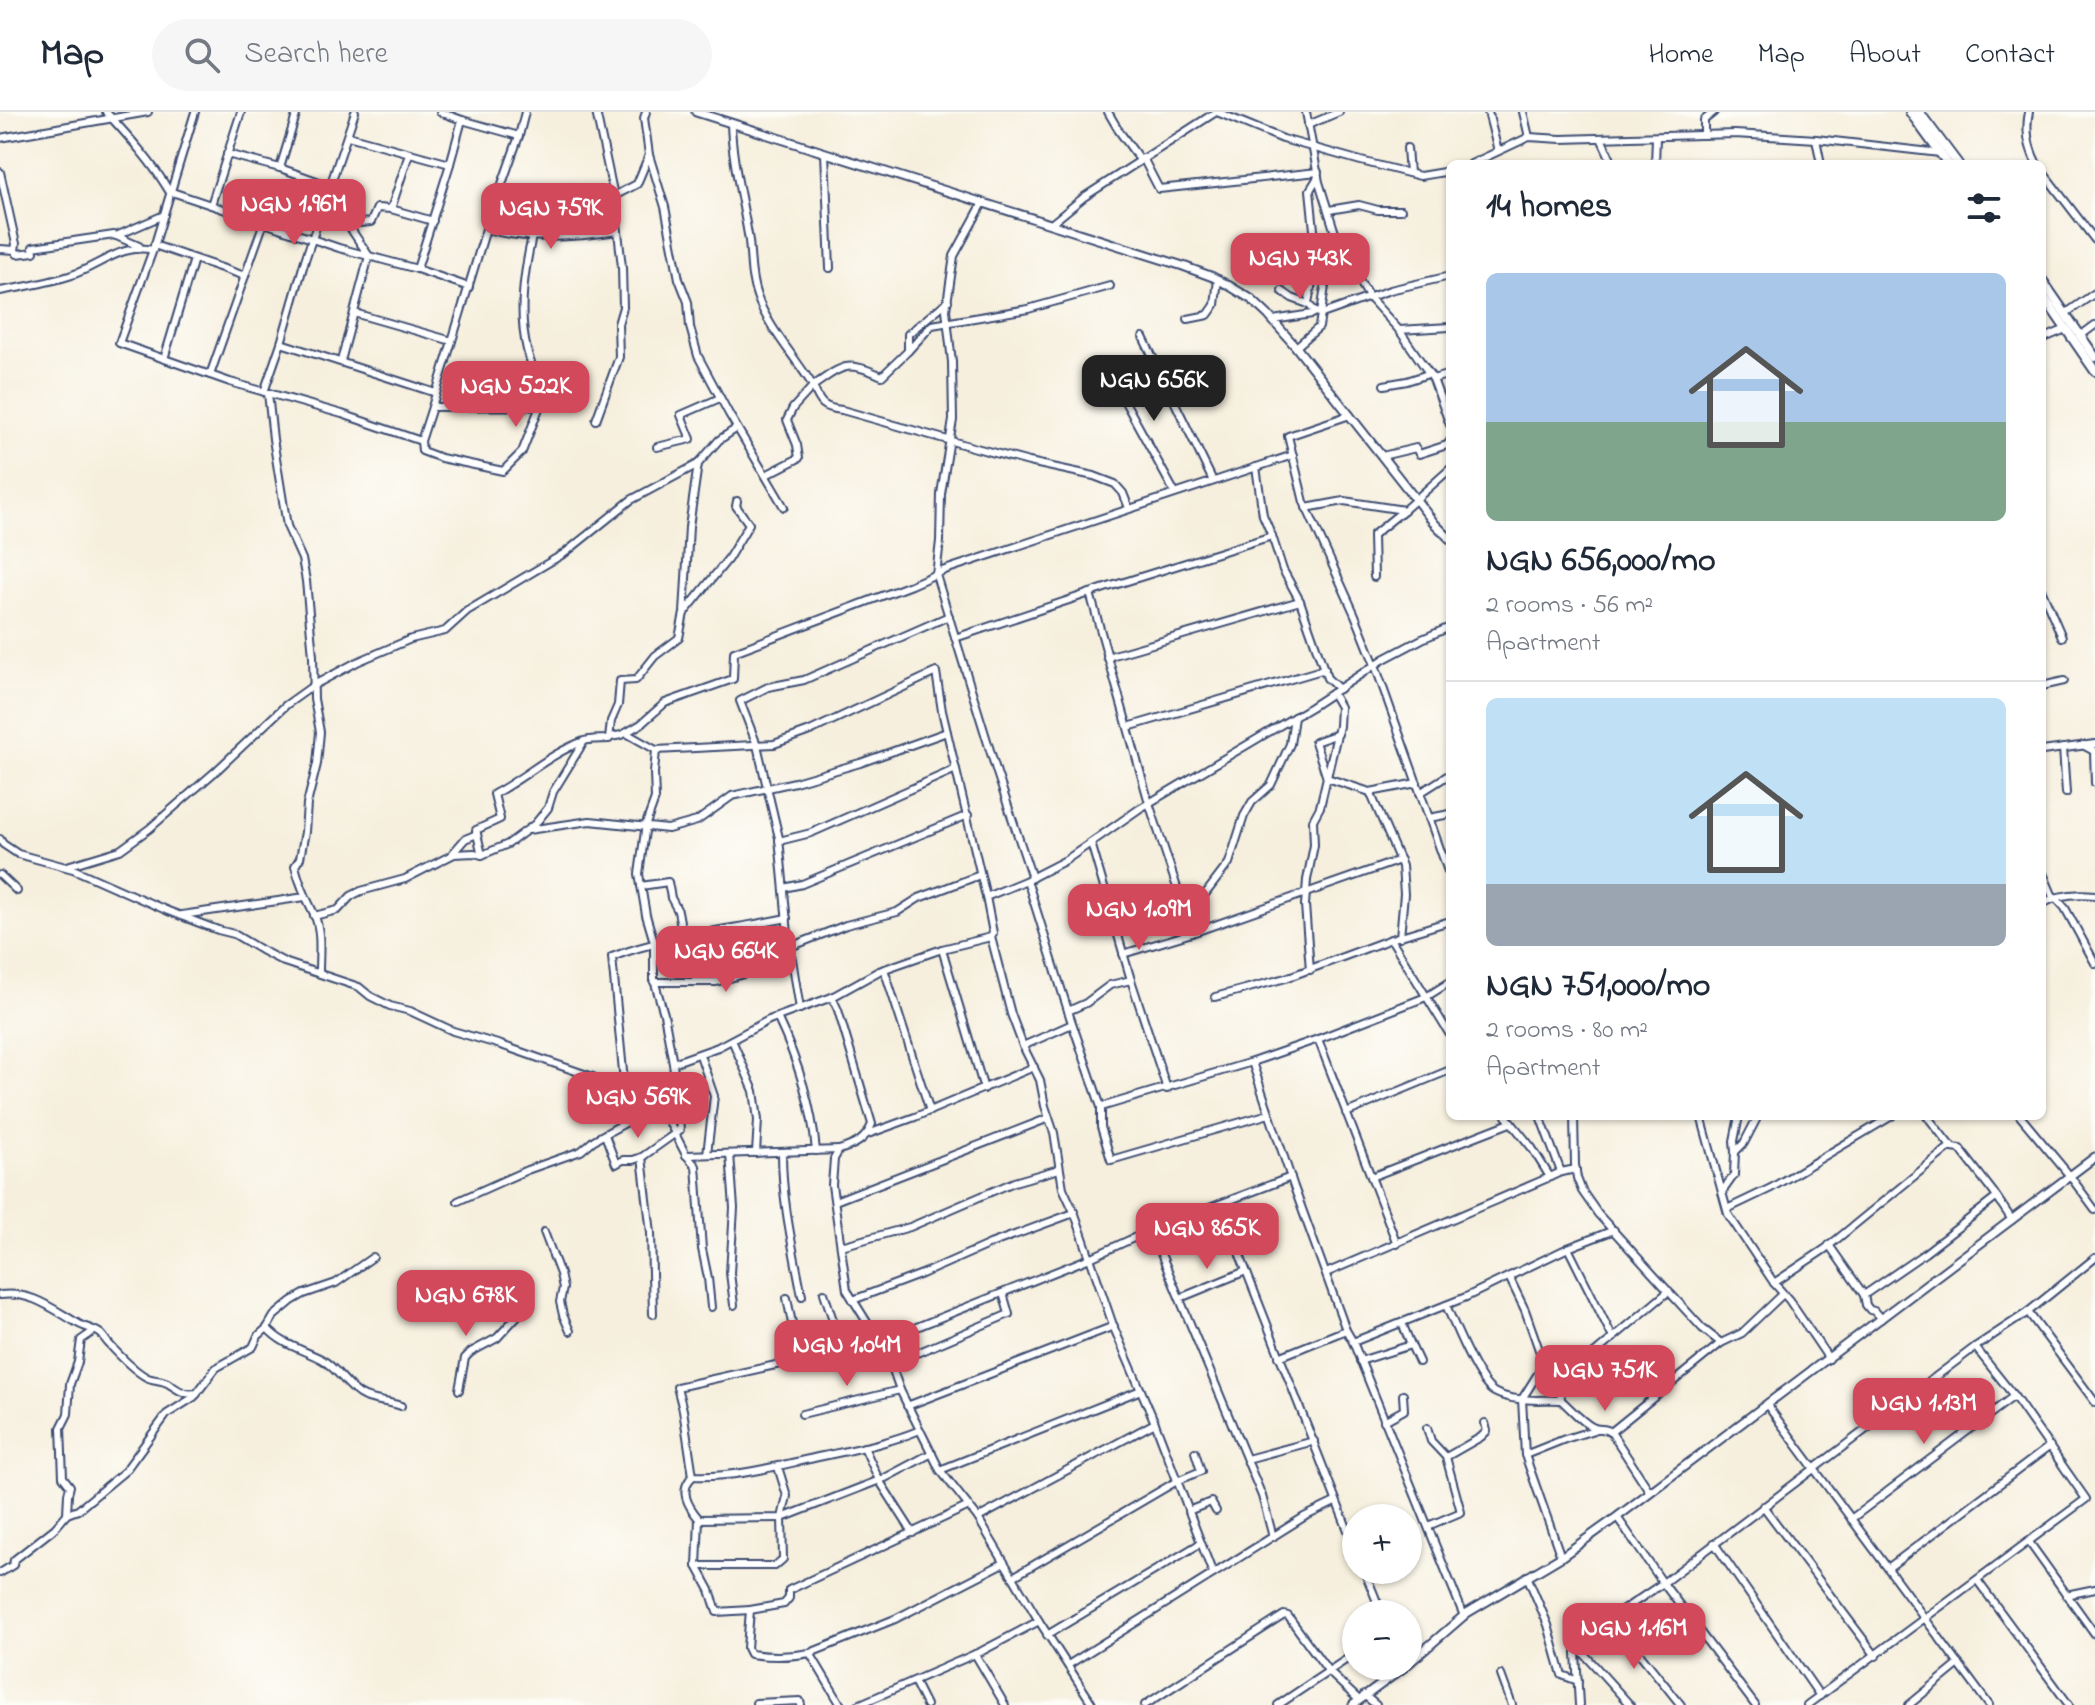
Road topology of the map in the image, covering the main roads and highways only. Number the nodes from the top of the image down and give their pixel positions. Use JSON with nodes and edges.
{"nodes":[{"id":1,"x":1910,"y":112,"type":"edge"},
{"id":2,"x":1919,"y":112,"type":"edge"},
{"id":3,"x":1945,"y":160,"type":"edge"},
{"id":4,"x":1955,"y":160,"type":"edge"},
{"id":5,"x":2046,"y":286,"type":"edge"},
{"id":6,"x":2046,"y":300,"type":"edge"},
{"id":7,"x":2095,"y":357,"type":"edge"},
{"id":8,"x":2095,"y":371,"type":"edge"}],
"edges":[{"from":1,"to":3,"type":"main road"},
{"from":2,"to":4,"type":"main road"},
{"from":5,"to":7,"type":"main road"},
{"from":6,"to":8,"type":"main road"}]}
